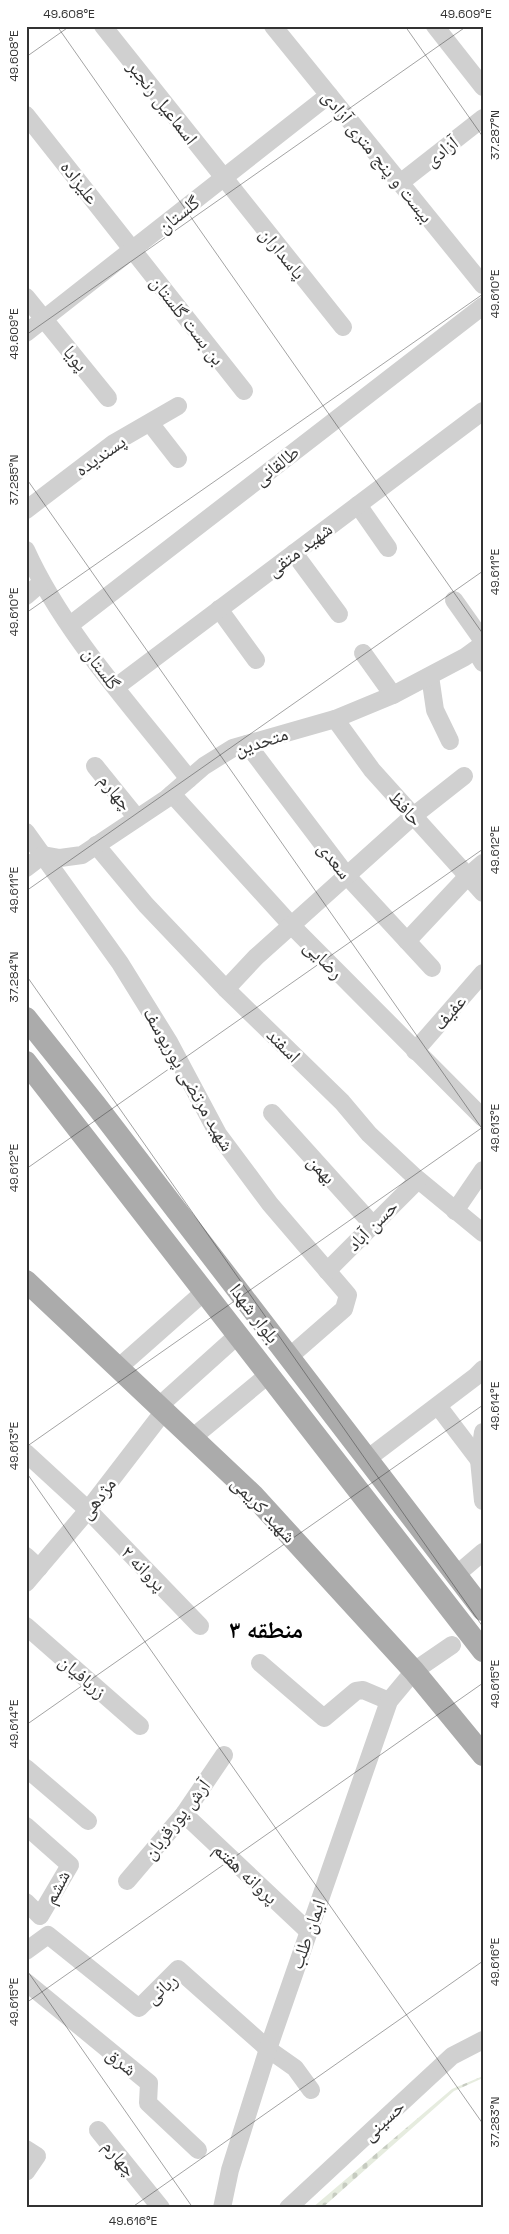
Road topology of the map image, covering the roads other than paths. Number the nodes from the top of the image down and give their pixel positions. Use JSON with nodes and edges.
{"nodes":[{"id":1,"x":104,"y":26,"type":"edge"},
{"id":2,"x":273,"y":26,"type":"edge"},
{"id":3,"x":435,"y":26,"type":"edge"},
{"id":4,"x":483,"y":87,"type":"edge"},
{"id":5,"x":329,"y":95,"type":"junction"},
{"id":6,"x":26,"y":115,"type":"edge"},
{"id":7,"x":483,"y":118,"type":"edge"},
{"id":8,"x":223,"y":178,"type":"junction"},
{"id":9,"x":400,"y":183,"type":"junction"},
{"id":10,"x":133,"y":249,"type":"junction"},
{"id":11,"x":483,"y":285,"type":"edge"},
{"id":12,"x":26,"y":297,"type":"edge"},
{"id":13,"x":483,"y":306,"type":"edge"},
{"id":14,"x":44,"y":319,"type":"junction"},
{"id":15,"x":344,"y":327,"type":"dead end"},
{"id":16,"x":26,"y":333,"type":"edge"},
{"id":17,"x":244,"y":391,"type":"dead end"},
{"id":18,"x":108,"y":398,"type":"dead end"},
{"id":19,"x":178,"y":406,"type":"dead end"},
{"id":20,"x":483,"y":411,"type":"edge"},
{"id":21,"x":150,"y":423,"type":"junction"},
{"id":22,"x":178,"y":459,"type":"dead end"},
{"id":23,"x":358,"y":505,"type":"junction"},
{"id":24,"x":26,"y":510,"type":"edge"},
{"id":25,"x":388,"y":548,"type":"dead end"},
{"id":26,"x":26,"y":550,"type":"edge"},
{"id":27,"x":294,"y":553,"type":"junction"},
{"id":28,"x":41,"y":582,"type":"junction"},
{"id":29,"x":26,"y":596,"type":"edge"},
{"id":30,"x":454,"y":600,"type":"dead end"},
{"id":31,"x":219,"y":609,"type":"junction"},
{"id":32,"x":339,"y":614,"type":"dead end"},
{"id":33,"x":70,"y":625,"type":"junction"},
{"id":34,"x":481,"y":649,"type":"edge"},
{"id":35,"x":363,"y":653,"type":"dead end"},
{"id":36,"x":256,"y":660,"type":"dead end"},
{"id":37,"x":430,"y":676,"type":"junction"},
{"id":38,"x":116,"y":687,"type":"junction"},
{"id":39,"x":393,"y":695,"type":"junction"},
{"id":40,"x":335,"y":719,"type":"junction"},
{"id":41,"x":450,"y":741,"type":"dead end"},
{"id":42,"x":247,"y":744,"type":"junction"},
{"id":43,"x":95,"y":766,"type":"dead end"},
{"id":44,"x":464,"y":776,"type":"dead end"},
{"id":45,"x":189,"y":779,"type":"junction"},
{"id":46,"x":172,"y":794,"type":"junction"},
{"id":47,"x":412,"y":817,"type":"junction"},
{"id":48,"x":137,"y":818,"type":"junction"},
{"id":49,"x":26,"y":832,"type":"edge"},
{"id":50,"x":96,"y":845,"type":"junction"},
{"id":51,"x":43,"y":855,"type":"junction"},
{"id":52,"x":483,"y":863,"type":"edge"},
{"id":53,"x":26,"y":868,"type":"edge"},
{"id":54,"x":347,"y":876,"type":"junction"},
{"id":55,"x":468,"y":876,"type":"junction"},
{"id":56,"x":483,"y":893,"type":"edge"},
{"id":57,"x":292,"y":926,"type":"junction"},
{"id":58,"x":407,"y":941,"type":"junction"},
{"id":59,"x":432,"y":968,"type":"dead end"},
{"id":60,"x":483,"y":973,"type":"edge"},
{"id":61,"x":226,"y":989,"type":"junction"},
{"id":62,"x":26,"y":1018,"type":"edge"},
{"id":63,"x":415,"y":1051,"type":"junction"},
{"id":64,"x":26,"y":1062,"type":"edge"},
{"id":65,"x":272,"y":1113,"type":"dead end"},
{"id":66,"x":483,"y":1118,"type":"edge"},
{"id":67,"x":483,"y":1170,"type":"edge"},
{"id":68,"x":418,"y":1180,"type":"junction"},
{"id":69,"x":455,"y":1211,"type":"junction"},
{"id":70,"x":373,"y":1225,"type":"junction"},
{"id":71,"x":483,"y":1233,"type":"edge"},
{"id":72,"x":327,"y":1271,"type":"junction"},
{"id":73,"x":26,"y":1281,"type":"edge"},
{"id":74,"x":204,"y":1292,"type":"junction"},
{"id":75,"x":238,"y":1335,"type":"junction"},
{"id":76,"x":288,"y":1357,"type":"junction"},
{"id":77,"x":118,"y":1368,"type":"junction"},
{"id":78,"x":483,"y":1368,"type":"edge"},
{"id":79,"x":268,"y":1375,"type":"junction"},
{"id":80,"x":438,"y":1406,"type":"junction"},
{"id":81,"x":162,"y":1409,"type":"junction"},
{"id":82,"x":483,"y":1432,"type":"edge"},
{"id":83,"x":192,"y":1438,"type":"junction"},
{"id":84,"x":26,"y":1453,"type":"edge"},
{"id":85,"x":367,"y":1459,"type":"junction"},
{"id":86,"x":479,"y":1460,"type":"junction"},
{"id":87,"x":483,"y":1501,"type":"edge"},
{"id":88,"x":88,"y":1510,"type":"junction"},
{"id":89,"x":483,"y":1552,"type":"edge"},
{"id":90,"x":33,"y":1562,"type":"edge"},
{"id":91,"x":456,"y":1575,"type":"junction"},
{"id":92,"x":26,"y":1583,"type":"edge"},
{"id":93,"x":483,"y":1610,"type":"edge"},
{"id":94,"x":26,"y":1626,"type":"edge"},
{"id":95,"x":200,"y":1626,"type":"dead end"},
{"id":96,"x":452,"y":1646,"type":"dead end"},
{"id":97,"x":483,"y":1651,"type":"edge"},
{"id":98,"x":260,"y":1663,"type":"dead end"},
{"id":99,"x":414,"y":1671,"type":"junction"},
{"id":100,"x":389,"y":1701,"type":"junction"},
{"id":101,"x":140,"y":1726,"type":"dead end"},
{"id":102,"x":224,"y":1755,"type":"dead end"},
{"id":103,"x":483,"y":1755,"type":"edge"},
{"id":104,"x":26,"y":1768,"type":"edge"},
{"id":105,"x":184,"y":1814,"type":"junction"},
{"id":106,"x":88,"y":1821,"type":"dead end"},
{"id":107,"x":26,"y":1826,"type":"edge"},
{"id":108,"x":127,"y":1881,"type":"dead end"},
{"id":109,"x":26,"y":1902,"type":"edge"},
{"id":110,"x":308,"y":1931,"type":"junction"},
{"id":111,"x":26,"y":1951,"type":"edge"},
{"id":112,"x":26,"y":1982,"type":"edge"},
{"id":113,"x":483,"y":2040,"type":"edge"},
{"id":114,"x":268,"y":2049,"type":"junction"},
{"id":115,"x":311,"y":2090,"type":"dead end"},
{"id":116,"x":98,"y":2130,"type":"dead end"},
{"id":117,"x":198,"y":2150,"type":"dead end"},
{"id":118,"x":32,"y":2152,"type":"edge"},
{"id":119,"x":26,"y":2172,"type":"edge"},
{"id":120,"x":161,"y":2208,"type":"edge"},
{"id":121,"x":222,"y":2208,"type":"edge"},
{"id":122,"x":288,"y":2208,"type":"edge"}],
"edges":[{"from":1,"to":8,"type":"street","name":"اسماعیل رنجبر"},
{"from":2,"to":5,"type":"street","name":"بیست و پنج متری آزادی"},
{"from":3,"to":4,"type":"street"},
{"from":5,"to":8,"type":"street","name":"گلستان"},
{"from":5,"to":9,"type":"street","name":"بیست و پنج متری آزادی"},
{"from":6,"to":10,"type":"street","name":"علیزاده"},
{"from":7,"to":9,"type":"street","name":"آزادی"},
{"from":8,"to":10,"type":"street","name":"گلستان"},
{"from":8,"to":15,"type":"street","name":"پاسداران"},
{"from":9,"to":11,"type":"street","name":"بیست و پنج متری آزادی"},
{"from":10,"to":14,"type":"street","name":"گلستان"},
{"from":10,"to":17,"type":"street","name":"بن بست گلستان"},
{"from":12,"to":14,"type":"street","name":"پویا"},
{"from":13,"to":33,"type":"street","name":"طالقانی"},
{"from":14,"to":16,"type":"street","name":"گلستان"},
{"from":14,"to":18,"type":"street","name":"پویا"},
{"from":19,"to":21,"type":"street","name":"پسندیده"},
{"from":20,"to":23,"type":"street","name":"شهید متقی"},
{"from":21,"to":22,"type":"street"},
{"from":21,"to":24,"type":"street","name":"پسندیده"},
{"from":23,"to":25,"type":"street"},
{"from":23,"to":27,"type":"street","name":"شهید متقی"},
{"from":26,"to":28,"type":"street","name":"گلستان"},
{"from":27,"to":31,"type":"street","name":"شهید متقی"},
{"from":27,"to":32,"type":"street"},
{"from":28,"to":29,"type":"street"},
{"from":28,"to":33,"type":"street","name":"گلستان"},
{"from":30,"to":34,"type":"street"},
{"from":31,"to":36,"type":"street"},
{"from":31,"to":38,"type":"street","name":"شهید متقی"},
{"from":33,"to":38,"type":"street","name":"گلستان"},
{"from":34,"to":37,"type":"street","name":"متحدین"},
{"from":35,"to":39,"type":"street"},
{"from":37,"to":39,"type":"street","name":"متحدین"},
{"from":37,"to":41,"type":"street"},
{"from":38,"to":45,"type":"street","name":"گلستان"},
{"from":39,"to":40,"type":"street","name":"متحدین"},
{"from":40,"to":42,"type":"street","name":"متحدین"},
{"from":40,"to":47,"type":"street","name":"حافظ"},
{"from":42,"to":45,"type":"street","name":"متحدین"},
{"from":42,"to":54,"type":"street","name":"سعدی"},
{"from":43,"to":48,"type":"street","name":"چهارم"},
{"from":44,"to":47,"type":"street"},
{"from":45,"to":46,"type":"street","name":"متحدین"},
{"from":46,"to":48,"type":"street","name":"متحدین"},
{"from":46,"to":57,"type":"street","name":"رضایی"},
{"from":47,"to":54,"type":"street"},
{"from":47,"to":55,"type":"street","name":"حافظ"},
{"from":48,"to":50,"type":"street","name":"متحدین"},
{"from":49,"to":51,"type":"street","name":"شهید مرتضی پوریوسف"},
{"from":50,"to":51,"type":"street","name":"متحدین"},
{"from":50,"to":61,"type":"street","name":"اسفند"},
{"from":51,"to":53,"type":"street"},
{"from":51,"to":72,"type":"street","name":"شهید مرتضی پوریوسف"},
{"from":52,"to":55,"type":"street"},
{"from":54,"to":57,"type":"street"},
{"from":54,"to":58,"type":"street","name":"سعدی"},
{"from":55,"to":56,"type":"street","name":"حافظ"},
{"from":55,"to":58,"type":"street"},
{"from":57,"to":61,"type":"street"},
{"from":57,"to":63,"type":"street","name":"رضایی"},
{"from":58,"to":59,"type":"street","name":"سعدی"},
{"from":60,"to":63,"type":"street","name":"عفیف"},
{"from":61,"to":68,"type":"street","name":"اسفند"},
{"from":62,"to":76,"type":"main road","name":"بلوار شهدا"},
{"from":63,"to":66,"type":"street","name":"رضایی"},
{"from":64,"to":74,"type":"main road","name":"بلوار شهدا"},
{"from":65,"to":70,"type":"street","name":"بهمن"},
{"from":67,"to":69,"type":"street"},
{"from":68,"to":69,"type":"street","name":"اسفند"},
{"from":68,"to":70,"type":"street","name":"حسن آباد"},
{"from":69,"to":71,"type":"street","name":"اسفند"},
{"from":70,"to":72,"type":"street","name":"حسن آباد"},
{"from":72,"to":76,"type":"street","name":"شهید مرتضی پوریوسف"},
{"from":73,"to":77,"type":"main road","name":"شهید کریمی"},
{"from":74,"to":75,"type":"main road","name":"بلوار شهدا"},
{"from":74,"to":77,"type":"street"},
{"from":75,"to":79,"type":"main road","name":"بلوار شهدا"},
{"from":75,"to":81,"type":"street","name":"مژدهی"},
{"from":76,"to":85,"type":"main road","name":"بلوار شهدا"},
{"from":77,"to":81,"type":"main road","name":"شهید کریمی"},
{"from":78,"to":80,"type":"street"},
{"from":79,"to":83,"type":"street"},
{"from":79,"to":97,"type":"main road","name":"بلوار شهدا"},
{"from":80,"to":85,"type":"street"},
{"from":80,"to":86,"type":"street"},
{"from":81,"to":83,"type":"main road","name":"شهید کریمی"},
{"from":81,"to":88,"type":"street","name":"مژدهی"},
{"from":82,"to":86,"type":"street"},
{"from":83,"to":99,"type":"main road","name":"شهید کریمی"},
{"from":84,"to":88,"type":"street","name":"پروانه ۲"},
{"from":85,"to":91,"type":"main road","name":"بلوار شهدا"},
{"from":86,"to":87,"type":"street"},
{"from":88,"to":90,"type":"street","name":"مژدهی"},
{"from":88,"to":95,"type":"street","name":"پروانه ۲"},
{"from":89,"to":91,"type":"street"},
{"from":90,"to":92,"type":"street","name":"مژدهی"},
{"from":91,"to":93,"type":"main road","name":"بلوار شهدا"},
{"from":94,"to":101,"type":"street","name":"زربافیان"},
{"from":96,"to":99,"type":"street","name":"ایمان طلب"},
{"from":98,"to":100,"type":"street"},
{"from":99,"to":100,"type":"street","name":"ایمان طلب"},
{"from":99,"to":103,"type":"main road","name":"شهید کریمی"},
{"from":100,"to":110,"type":"street","name":"ایمان طلب"},
{"from":102,"to":105,"type":"street","name":"آرش پورقربان"},
{"from":104,"to":106,"type":"street"},
{"from":105,"to":108,"type":"street","name":"آرش پورقربان"},
{"from":105,"to":110,"type":"street","name":"پروانه هفتم"},
{"from":107,"to":109,"type":"street","name":"ششم"},
{"from":110,"to":114,"type":"street","name":"ایمان طلب"},
{"from":111,"to":114,"type":"street","name":"ربانی"},
{"from":112,"to":117,"type":"street","name":"شرق"},
{"from":113,"to":122,"type":"street","name":"حسینی"},
{"from":114,"to":115,"type":"street"},
{"from":114,"to":121,"type":"street","name":"ایمان طلب"},
{"from":116,"to":120,"type":"street","name":"چهارم"},
{"from":118,"to":119,"type":"street"}]}
